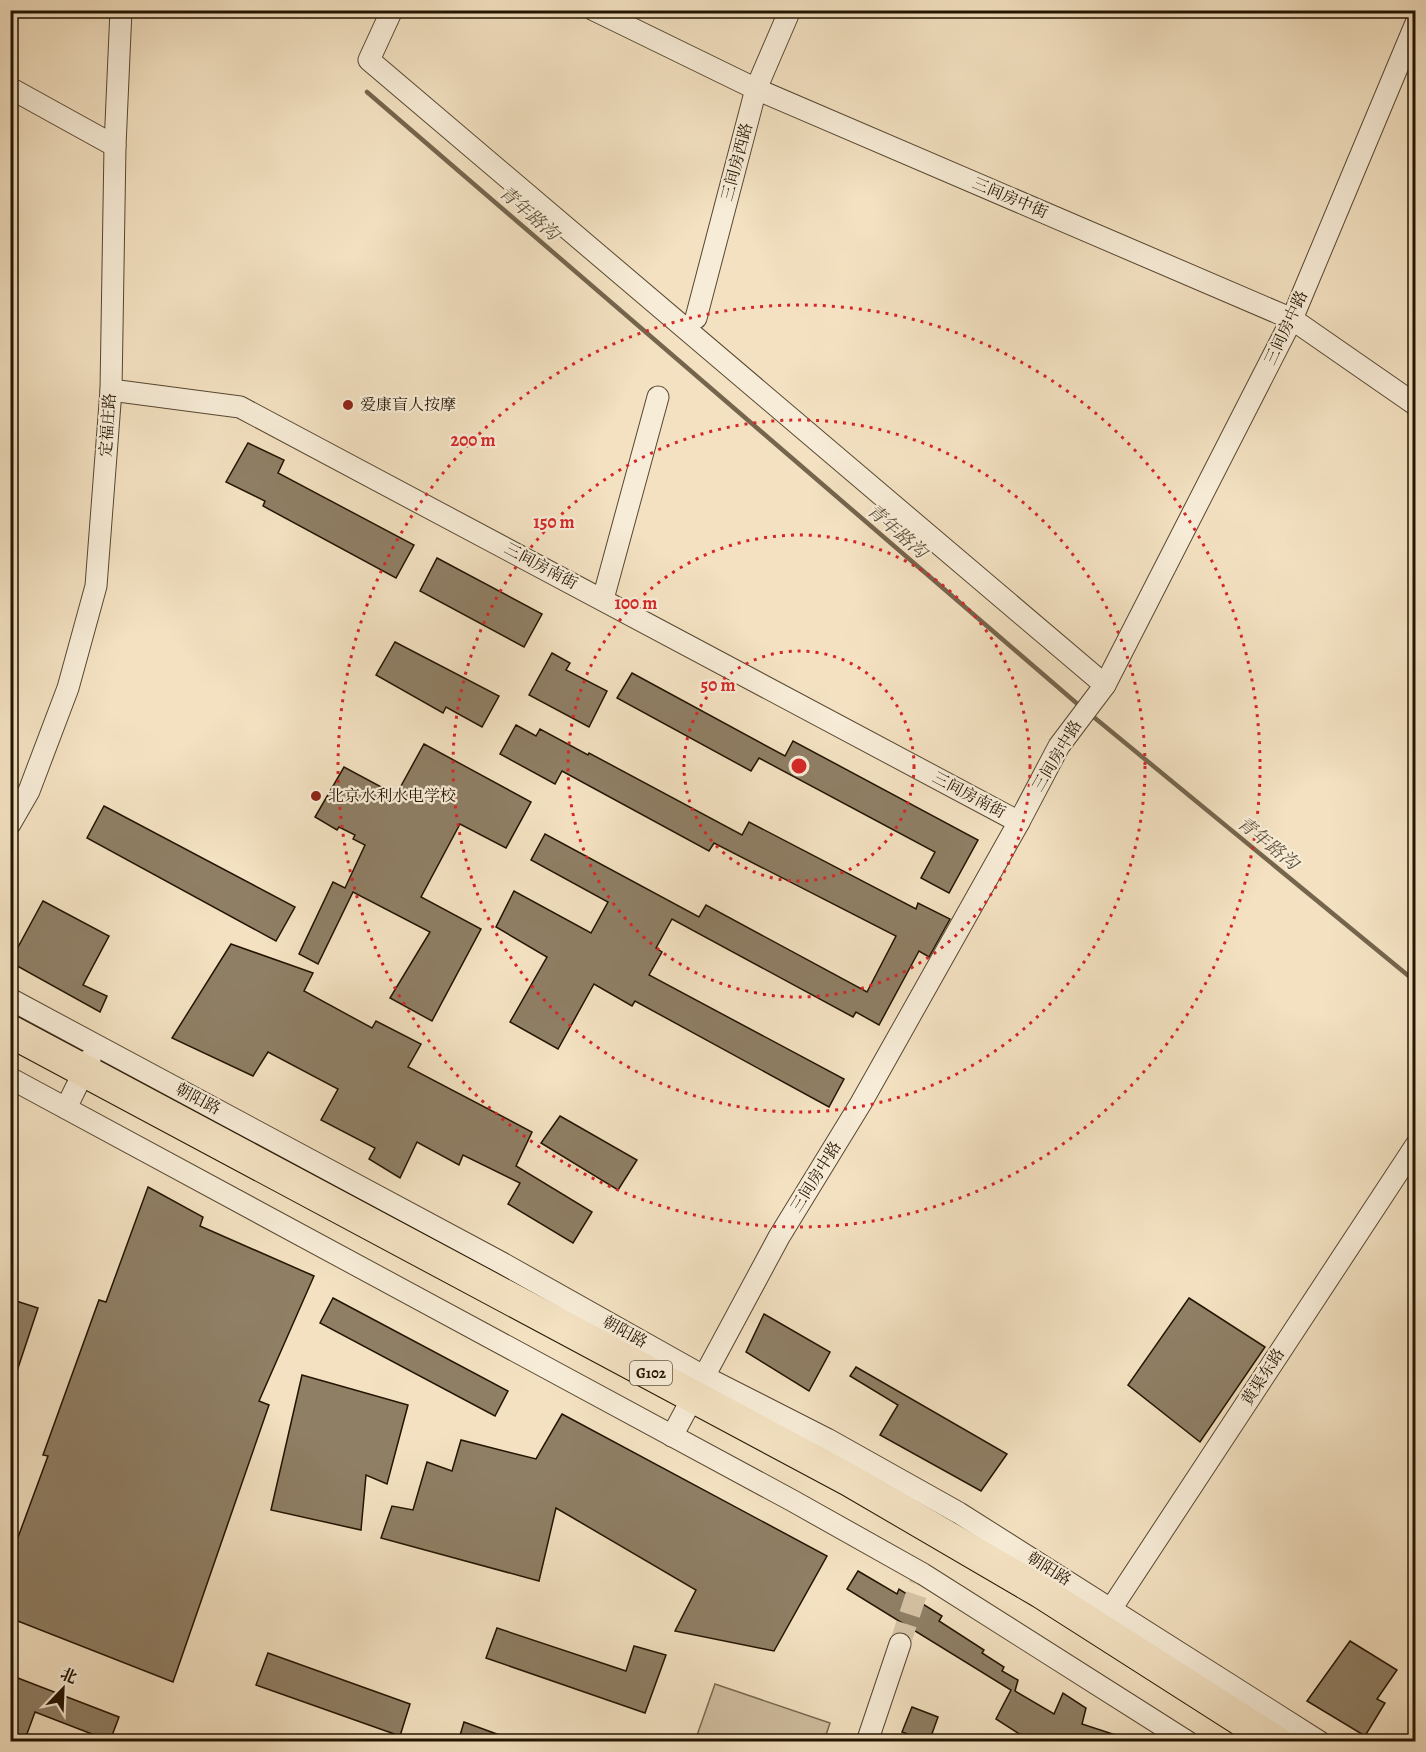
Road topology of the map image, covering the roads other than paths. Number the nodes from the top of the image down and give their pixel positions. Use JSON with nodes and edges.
{"nodes":[{"id":1,"x":121,"y":10,"type":"edge"},
{"id":2,"x":392,"y":10,"type":"edge"},
{"id":3,"x":594,"y":10,"type":"edge"},
{"id":4,"x":790,"y":10,"type":"edge"},
{"id":5,"x":1416,"y":23,"type":"edge"},
{"id":6,"x":10,"y":88,"type":"edge"},
{"id":7,"x":756,"y":89,"type":"junction"},
{"id":8,"x":116,"y":146,"type":"junction"},
{"id":9,"x":696,"y":318,"type":"dead end"},
{"id":10,"x":1292,"y":319,"type":"junction"},
{"id":11,"x":111,"y":390,"type":"junction"},
{"id":12,"x":658,"y":397,"type":"dead end"},
{"id":13,"x":1416,"y":405,"type":"edge"},
{"id":14,"x":603,"y":599,"type":"junction"},
{"id":15,"x":1102,"y":689,"type":"junction"},
{"id":16,"x":1019,"y":822,"type":"junction"},
{"id":17,"x":10,"y":824,"type":"edge"},
{"id":18,"x":10,"y":999,"type":"edge"},
{"id":19,"x":10,"y":1031,"type":"edge"},
{"id":20,"x":10,"y":1049,"type":"edge"},
{"id":21,"x":81,"y":1077,"type":"junction"},
{"id":22,"x":10,"y":1078,"type":"edge"},
{"id":23,"x":1416,"y":1145,"type":"edge"},
{"id":24,"x":688,"y":1405,"type":"junction"},
{"id":25,"x":1112,"y":1609,"type":"junction"},
{"id":26,"x":900,"y":1644,"type":"tunnel mouth"},
{"id":27,"x":867,"y":1742,"type":"edge"},
{"id":28,"x":1188,"y":1742,"type":"edge"},
{"id":29,"x":1244,"y":1742,"type":"edge"},
{"id":30,"x":1276,"y":1742,"type":"edge"},
{"id":31,"x":1320,"y":1742,"type":"edge"}],
"edges":[{"from":1,"to":8,"type":"street","name":"定福庄路"},
{"from":2,"to":15,"type":"street"},
{"from":3,"to":7,"type":"street","name":"三间房中街"},
{"from":4,"to":7,"type":"street","name":"三间房西路"},
{"from":5,"to":10,"type":"street","name":"三间房中路"},
{"from":6,"to":8,"type":"street"},
{"from":7,"to":9,"type":"street","name":"三间房西路"},
{"from":7,"to":10,"type":"street","name":"三间房中街"},
{"from":8,"to":11,"type":"street","name":"定福庄路"},
{"from":10,"to":13,"type":"street","name":"三间房中街"},
{"from":10,"to":15,"type":"street","name":"三间房中路"},
{"from":11,"to":14,"type":"street","name":"三间房南街"},
{"from":11,"to":17,"type":"street","name":"定福庄路"},
{"from":12,"to":14,"type":"street"},
{"from":14,"to":16,"type":"street","name":"三间房南街"},
{"from":15,"to":16,"type":"street","name":"三间房中路"},
{"from":16,"to":24,"type":"street","name":"三间房中路"},
{"from":18,"to":21,"type":"street","name":"朝阳路"},
{"from":19,"to":21,"type":"highway","name":"朝阳路","number":"G102"},
{"from":20,"to":21,"type":"highway","name":"朝阳路","number":"G102"},
{"from":21,"to":22,"type":"street","name":"朝阳路"},
{"from":21,"to":24,"type":"highway","name":"朝阳路","number":"G102"},
{"from":21,"to":24,"type":"street","name":"朝阳路"},
{"from":23,"to":25,"type":"street","name":"黄渠东路"},
{"from":24,"to":25,"type":"street","name":"朝阳路"},
{"from":24,"to":28,"type":"street","name":"朝阳路"},
{"from":24,"to":29,"type":"highway","name":"朝阳路","number":"G102"},
{"from":24,"to":30,"type":"highway","name":"朝阳路","number":"G102"},
{"from":25,"to":31,"type":"street","name":"朝阳路"},
{"from":26,"to":27,"type":"street"}]}
